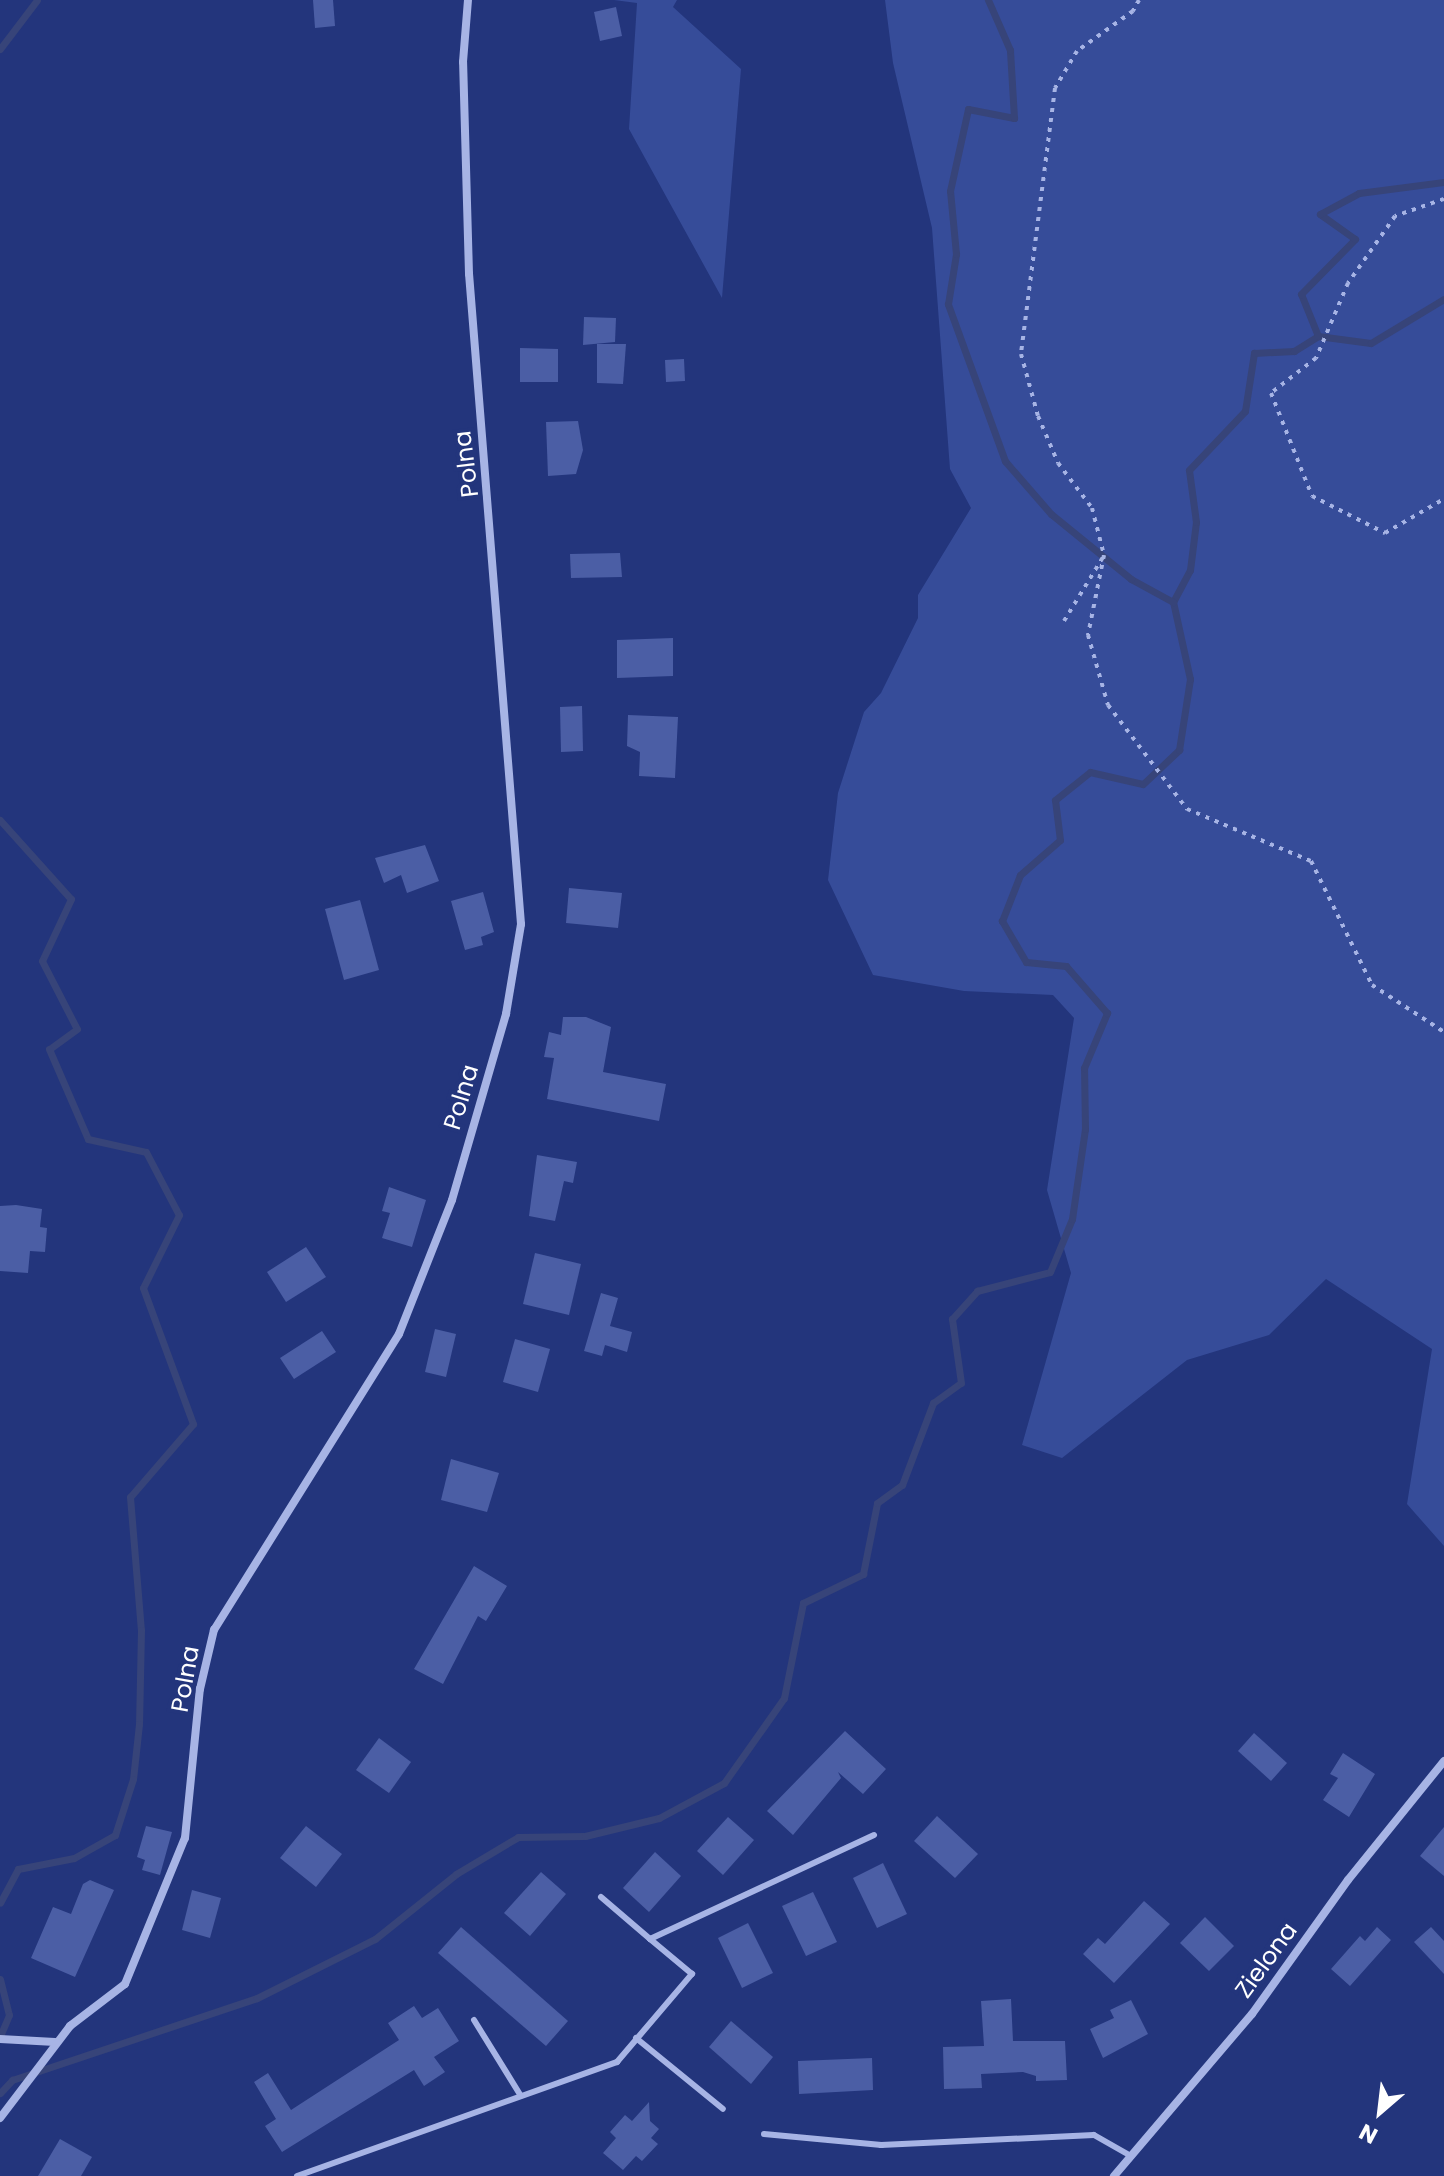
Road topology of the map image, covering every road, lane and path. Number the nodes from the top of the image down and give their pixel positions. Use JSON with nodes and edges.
{"nodes":[{"id":1,"x":468,"y":0,"type":"edge"},
{"id":2,"x":1139,"y":0,"type":"edge"},
{"id":3,"x":1444,"y":199,"type":"edge"},
{"id":4,"x":1444,"y":499,"type":"edge"},
{"id":5,"x":1104,"y":555,"type":"junction"},
{"id":6,"x":1064,"y":621,"type":"dead end"},
{"id":7,"x":1444,"y":1032,"type":"edge"},
{"id":8,"x":1444,"y":1761,"type":"edge"},
{"id":9,"x":874,"y":1835,"type":"dead end"},
{"id":10,"x":601,"y":1897,"type":"dead end"},
{"id":11,"x":650,"y":1939,"type":"junction"},
{"id":12,"x":474,"y":2020,"type":"dead end"},
{"id":13,"x":636,"y":2038,"type":"junction"},
{"id":14,"x":0,"y":2039,"type":"edge"},
{"id":15,"x":55,"y":2042,"type":"junction"},
{"id":16,"x":521,"y":2096,"type":"junction"},
{"id":17,"x":723,"y":2109,"type":"dead end"},
{"id":18,"x":0,"y":2118,"type":"edge"},
{"id":19,"x":764,"y":2134,"type":"dead end"},
{"id":20,"x":1131,"y":2156,"type":"junction"},
{"id":21,"x":297,"y":2176,"type":"edge"},
{"id":22,"x":1114,"y":2176,"type":"edge"}],
"edges":[{"from":1,"to":15,"type":"street","name":"Polna"},
{"from":2,"to":5,"type":"path"},
{"from":3,"to":4,"type":"path"},
{"from":5,"to":6,"type":"path"},
{"from":5,"to":7,"type":"path"},
{"from":8,"to":20,"type":"street","name":"Zielona"},
{"from":9,"to":11,"type":"lane"},
{"from":10,"to":11,"type":"lane"},
{"from":11,"to":13,"type":"lane"},
{"from":12,"to":16,"type":"lane"},
{"from":13,"to":16,"type":"lane"},
{"from":13,"to":17,"type":"lane"},
{"from":14,"to":15,"type":"street"},
{"from":15,"to":18,"type":"street"},
{"from":16,"to":21,"type":"lane"},
{"from":19,"to":20,"type":"lane"},
{"from":20,"to":22,"type":"street","name":"Zielona"}]}
